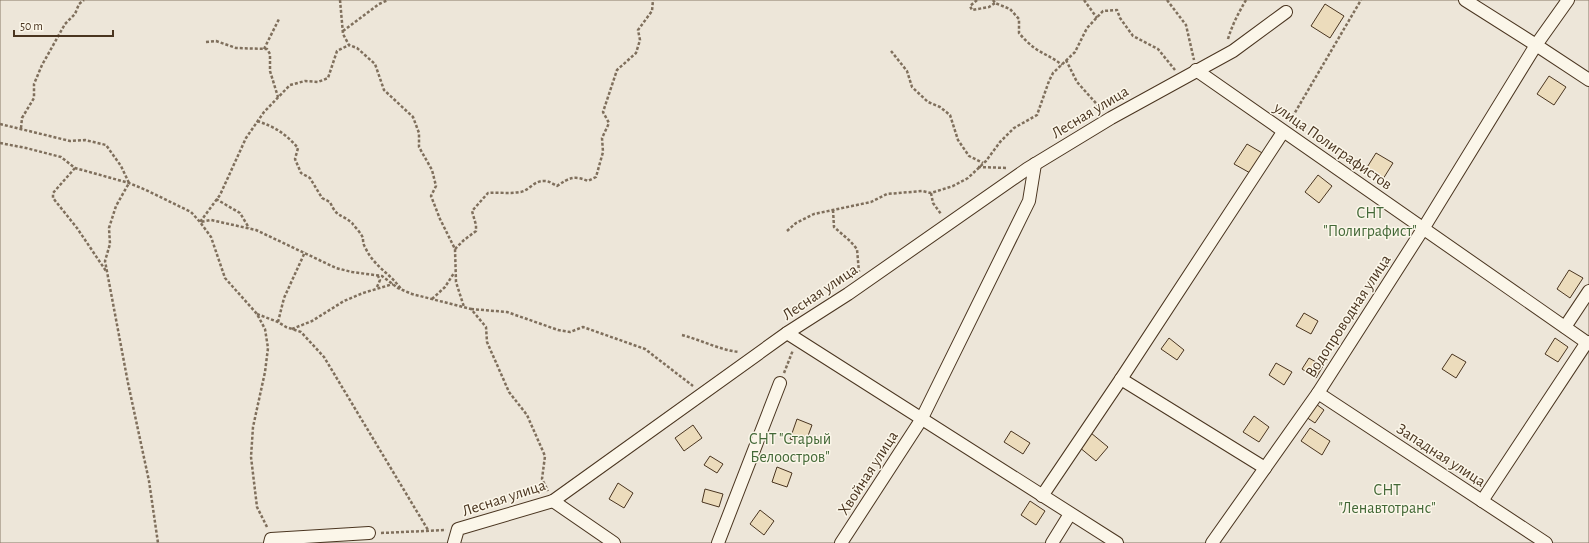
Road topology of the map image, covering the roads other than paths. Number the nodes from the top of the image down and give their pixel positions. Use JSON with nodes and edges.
{"nodes":[{"id":1,"x":1465,"y":0,"type":"edge"},
{"id":2,"x":1568,"y":0,"type":"edge"},
{"id":3,"x":1286,"y":12,"type":"dead end"},
{"id":4,"x":1536,"y":44,"type":"junction"},
{"id":5,"x":1196,"y":70,"type":"junction"},
{"id":6,"x":1589,"y":80,"type":"edge"},
{"id":7,"x":1283,"y":132,"type":"junction"},
{"id":8,"x":1031,"y":167,"type":"junction"},
{"id":9,"x":1423,"y":229,"type":"junction"},
{"id":10,"x":1589,"y":291,"type":"edge"},
{"id":11,"x":1565,"y":327,"type":"junction"},
{"id":12,"x":792,"y":337,"type":"junction"},
{"id":13,"x":1588,"y":343,"type":"edge"},
{"id":14,"x":1121,"y":379,"type":"junction"},
{"id":15,"x":780,"y":383,"type":"road end"},
{"id":16,"x":1318,"y":393,"type":"junction"},
{"id":17,"x":922,"y":420,"type":"junction"},
{"id":18,"x":1265,"y":468,"type":"junction"},
{"id":19,"x":1042,"y":496,"type":"junction"},
{"id":20,"x":553,"y":501,"type":"junction"},
{"id":21,"x":1482,"y":501,"type":"junction"},
{"id":22,"x":1070,"y":514,"type":"junction"},
{"id":23,"x":369,"y":533,"type":"road end"},
{"id":24,"x":270,"y":543,"type":"edge"},
{"id":25,"x":454,"y":543,"type":"edge"},
{"id":26,"x":614,"y":543,"type":"edge"},
{"id":27,"x":718,"y":543,"type":"edge"},
{"id":28,"x":841,"y":543,"type":"edge"},
{"id":29,"x":1052,"y":543,"type":"edge"},
{"id":30,"x":1117,"y":543,"type":"edge"},
{"id":31,"x":1212,"y":543,"type":"edge"},
{"id":32,"x":1546,"y":543,"type":"edge"}],
"edges":[{"from":1,"to":4,"type":"street"},
{"from":2,"to":4,"type":"street","name":"Водопроводная улица"},
{"from":3,"to":5,"type":"street","name":"Лесная улица"},
{"from":4,"to":6,"type":"street"},
{"from":4,"to":9,"type":"street","name":"Водопроводная улица"},
{"from":5,"to":7,"type":"street","name":"улица Полиграфистов"},
{"from":5,"to":8,"type":"street","name":"Лесная улица"},
{"from":7,"to":9,"type":"street","name":"улица Полиграфистов"},
{"from":7,"to":14,"type":"street"},
{"from":8,"to":12,"type":"street","name":"Лесная улица"},
{"from":8,"to":17,"type":"street","name":"Хвойная улица"},
{"from":9,"to":11,"type":"street","name":"улица Полиграфистов"},
{"from":9,"to":16,"type":"street","name":"Водопроводная улица"},
{"from":10,"to":11,"type":"street"},
{"from":11,"to":13,"type":"street","name":"улица Полиграфистов"},
{"from":12,"to":17,"type":"street"},
{"from":12,"to":20,"type":"street","name":"Лесная улица"},
{"from":13,"to":21,"type":"street"},
{"from":14,"to":18,"type":"street"},
{"from":14,"to":19,"type":"street"},
{"from":15,"to":27,"type":"street"},
{"from":16,"to":18,"type":"street","name":"Водопроводная улица"},
{"from":16,"to":21,"type":"street","name":"Западная улица"},
{"from":17,"to":19,"type":"street"},
{"from":17,"to":28,"type":"street","name":"Хвойная улица"},
{"from":18,"to":31,"type":"street","name":"Водопроводная улица"},
{"from":19,"to":22,"type":"street"},
{"from":20,"to":25,"type":"street","name":"Лесная улица"},
{"from":20,"to":26,"type":"street"},
{"from":21,"to":32,"type":"street","name":"Западная улица"},
{"from":22,"to":29,"type":"street"},
{"from":22,"to":30,"type":"street"},
{"from":23,"to":24,"type":"street"}]}
